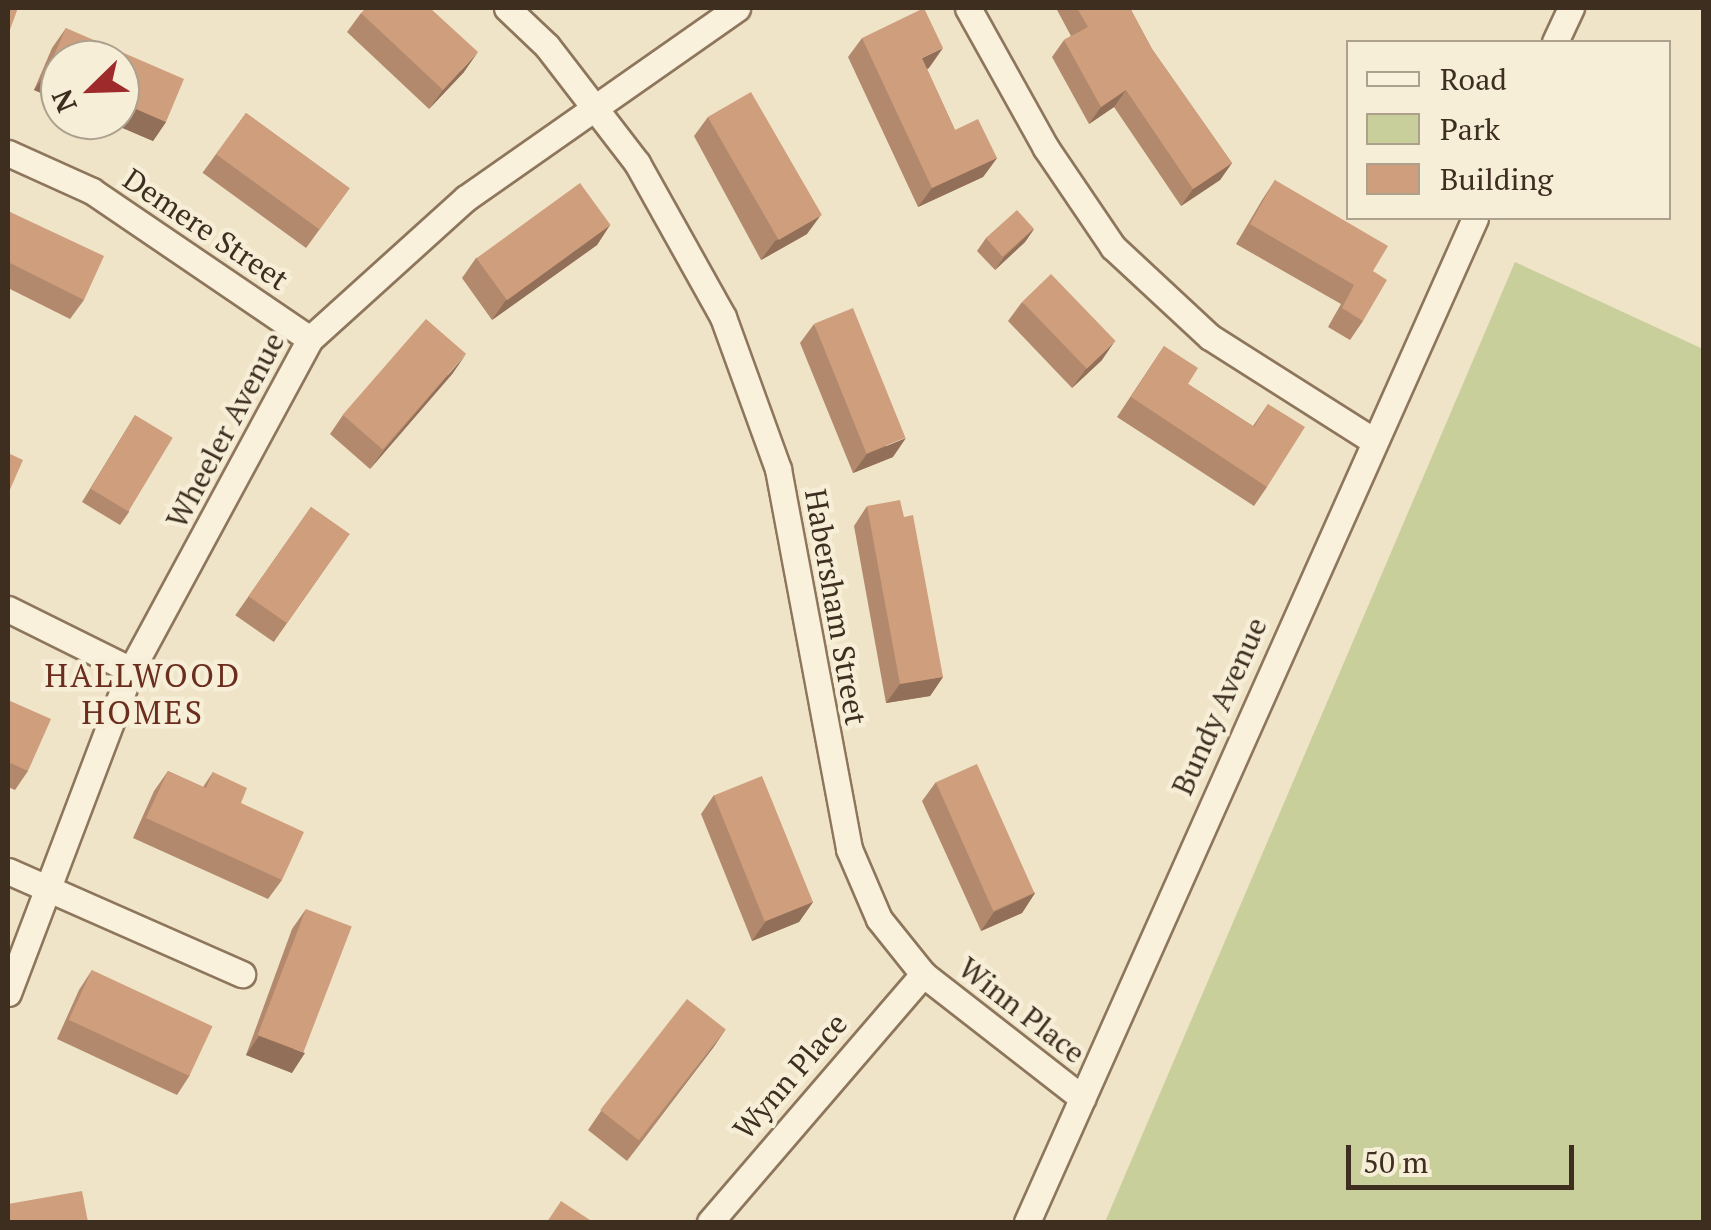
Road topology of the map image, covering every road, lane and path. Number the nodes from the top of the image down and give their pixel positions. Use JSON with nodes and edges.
{"nodes":[{"id":1,"x":507,"y":8,"type":"edge"},
{"id":2,"x":738,"y":8,"type":"edge"},
{"id":3,"x":968,"y":8,"type":"edge"},
{"id":4,"x":1572,"y":8,"type":"edge"},
{"id":5,"x":1556,"y":40,"type":"edge"},
{"id":6,"x":592,"y":105,"type":"junction"},
{"id":7,"x":8,"y":154,"type":"edge"},
{"id":8,"x":1473,"y":220,"type":"edge"},
{"id":9,"x":310,"y":339,"type":"junction"},
{"id":10,"x":1372,"y":440,"type":"junction"},
{"id":11,"x":8,"y":609,"type":"edge"},
{"id":12,"x":131,"y":670,"type":"junction"},
{"id":13,"x":8,"y":872,"type":"edge"},
{"id":14,"x":52,"y":888,"type":"junction"},
{"id":15,"x":242,"y":974,"type":"dead end"},
{"id":16,"x":923,"y":974,"type":"junction"},
{"id":17,"x":8,"y":994,"type":"edge"},
{"id":18,"x":1082,"y":1098,"type":"junction"},
{"id":19,"x":710,"y":1222,"type":"edge"},
{"id":20,"x":1027,"y":1222,"type":"edge"}],
"edges":[{"from":1,"to":6,"type":"street","name":"Habersham Street"},
{"from":2,"to":6,"type":"street","name":"Wheeler Avenue"},
{"from":3,"to":10,"type":"street"},
{"from":4,"to":5,"type":"street"},
{"from":6,"to":9,"type":"street","name":"Wheeler Avenue"},
{"from":6,"to":16,"type":"street","name":"Habersham Street"},
{"from":7,"to":9,"type":"street","name":"Demere Street"},
{"from":8,"to":10,"type":"street","name":"Bundy Avenue"},
{"from":9,"to":12,"type":"street","name":"Wheeler Avenue"},
{"from":10,"to":18,"type":"street","name":"Bundy Avenue"},
{"from":11,"to":12,"type":"street"},
{"from":12,"to":14,"type":"street","name":"Wheeler Avenue"},
{"from":13,"to":14,"type":"street"},
{"from":14,"to":15,"type":"street"},
{"from":14,"to":17,"type":"street","name":"Wheeler Avenue"},
{"from":16,"to":18,"type":"street","name":"Winn Place"},
{"from":16,"to":19,"type":"street","name":"Wynn Place"},
{"from":18,"to":20,"type":"street","name":"Bundy Avenue"}]}
